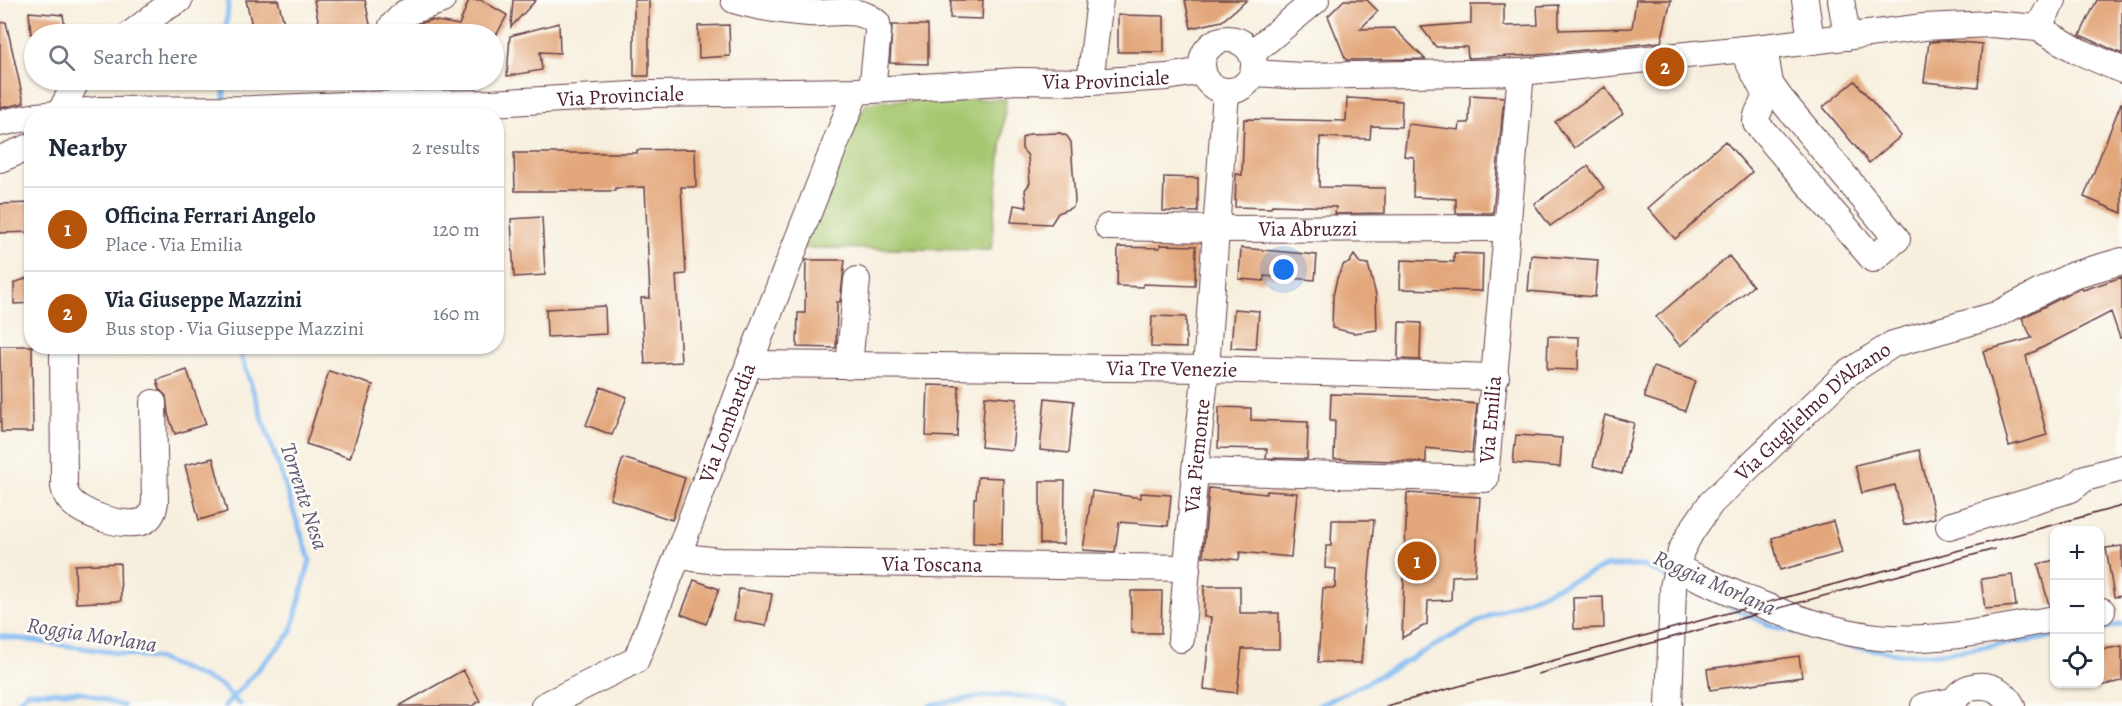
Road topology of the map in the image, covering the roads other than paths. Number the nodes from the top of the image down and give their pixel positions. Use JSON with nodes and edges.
{"nodes":[{"id":1,"x":179,"y":0,"type":"edge"},
{"id":2,"x":442,"y":0,"type":"edge"},
{"id":3,"x":734,"y":0,"type":"edge"},
{"id":4,"x":1100,"y":0,"type":"edge"},
{"id":5,"x":1316,"y":0,"type":"edge"},
{"id":6,"x":1804,"y":0,"type":"edge"},
{"id":7,"x":1841,"y":0,"type":"edge"},
{"id":8,"x":2053,"y":0,"type":"edge"},
{"id":9,"x":144,"y":24,"type":"edge"},
{"id":10,"x":394,"y":24,"type":"edge"},
{"id":11,"x":2038,"y":28,"type":"junction"},
{"id":12,"x":1847,"y":37,"type":"junction"},
{"id":13,"x":1811,"y":41,"type":"junction"},
{"id":14,"x":1753,"y":48,"type":"junction"},
{"id":15,"x":1253,"y":63,"type":"junction"},
{"id":16,"x":2122,"y":69,"type":"edge"},
{"id":17,"x":1203,"y":71,"type":"junction"},
{"id":18,"x":1521,"y":72,"type":"junction"},
{"id":19,"x":1090,"y":82,"type":"junction"},
{"id":20,"x":72,"y":90,"type":"edge"},
{"id":21,"x":864,"y":90,"type":"junction"},
{"id":22,"x":1226,"y":92,"type":"junction"},
{"id":23,"x":1772,"y":100,"type":"junction"},
{"id":24,"x":62,"y":108,"type":"edge"},
{"id":25,"x":379,"y":108,"type":"edge"},
{"id":26,"x":24,"y":118,"type":"edge"},
{"id":27,"x":0,"y":123,"type":"edge"},
{"id":28,"x":24,"y":149,"type":"edge"},
{"id":29,"x":0,"y":159,"type":"edge"},
{"id":30,"x":1108,"y":227,"type":"dead end"},
{"id":31,"x":1508,"y":228,"type":"junction"},
{"id":32,"x":1215,"y":229,"type":"junction"},
{"id":33,"x":2122,"y":261,"type":"edge"},
{"id":34,"x":857,"y":280,"type":"dead end"},
{"id":35,"x":63,"y":354,"type":"edge"},
{"id":36,"x":749,"y":364,"type":"junction"},
{"id":37,"x":849,"y":366,"type":"junction"},
{"id":38,"x":1206,"y":369,"type":"junction"},
{"id":39,"x":1496,"y":377,"type":"junction"},
{"id":40,"x":153,"y":403,"type":"dead end"},
{"id":41,"x":2122,"y":468,"type":"edge"},
{"id":42,"x":1195,"y":471,"type":"junction"},
{"id":43,"x":1949,"y":526,"type":"dead end"},
{"id":44,"x":679,"y":554,"type":"junction"},
{"id":45,"x":1187,"y":568,"type":"junction"},
{"id":46,"x":1675,"y":577,"type":"junction"},
{"id":47,"x":2050,"y":620,"type":"edge"},
{"id":48,"x":1181,"y":639,"type":"dead end"},
{"id":49,"x":1952,"y":704,"type":"edge"},
{"id":50,"x":544,"y":706,"type":"edge"},
{"id":51,"x":1669,"y":706,"type":"edge"},
{"id":52,"x":1924,"y":706,"type":"edge"},
{"id":53,"x":2012,"y":706,"type":"edge"}],
"edges":[{"from":1,"to":9,"type":"street"},
{"from":2,"to":10,"type":"street"},
{"from":3,"to":21,"type":"street","name":"Via Lombardia"},
{"from":4,"to":19,"type":"street"},
{"from":5,"to":15,"type":"street"},
{"from":6,"to":13,"type":"street"},
{"from":7,"to":12,"type":"street"},
{"from":8,"to":11,"type":"street"},
{"from":11,"to":12,"type":"street"},
{"from":11,"to":16,"type":"street"},
{"from":12,"to":13,"type":"street"},
{"from":13,"to":14,"type":"street"},
{"from":14,"to":18,"type":"street"},
{"from":14,"to":23,"type":"street"},
{"from":15,"to":17,"type":"street"},
{"from":15,"to":18,"type":"street"},
{"from":15,"to":22,"type":"street"},
{"from":17,"to":19,"type":"street","name":"Via Provinciale"},
{"from":17,"to":22,"type":"street"},
{"from":18,"to":31,"type":"street","name":"Via Emilia"},
{"from":19,"to":21,"type":"street","name":"Via Provinciale"},
{"from":20,"to":24,"type":"street"},
{"from":21,"to":25,"type":"street","name":"Via Provinciale"},
{"from":21,"to":36,"type":"street","name":"Via Lombardia"},
{"from":22,"to":32,"type":"street","name":"Via Piemonte"},
{"from":23,"to":23,"type":"street"},
{"from":26,"to":27,"type":"street"},
{"from":28,"to":29,"type":"street"},
{"from":30,"to":32,"type":"street","name":"Via Abruzzi"},
{"from":31,"to":32,"type":"street","name":"Via Abruzzi"},
{"from":31,"to":39,"type":"street","name":"Via Emilia"},
{"from":32,"to":38,"type":"street","name":"Via Piemonte"},
{"from":33,"to":46,"type":"street","name":"Via Guglielmo D'Alzano"},
{"from":34,"to":37,"type":"street"},
{"from":35,"to":40,"type":"street"},
{"from":36,"to":37,"type":"street","name":"Via Tre Venezie"},
{"from":36,"to":44,"type":"street","name":"Via Lombardia"},
{"from":37,"to":38,"type":"street","name":"Via Tre Venezie"},
{"from":38,"to":39,"type":"street","name":"Via Tre Venezie"},
{"from":38,"to":42,"type":"street","name":"Via Piemonte"},
{"from":39,"to":42,"type":"street","name":"Via Emilia"},
{"from":41,"to":43,"type":"street"},
{"from":42,"to":45,"type":"street","name":"Via Piemonte"},
{"from":44,"to":45,"type":"street","name":"Via Toscana"},
{"from":44,"to":50,"type":"street","name":"Via Lombardia"},
{"from":45,"to":48,"type":"street","name":"Via Piemonte"},
{"from":46,"to":47,"type":"street"},
{"from":46,"to":51,"type":"street","name":"Via Guglielmo D'Alzano"},
{"from":49,"to":52,"type":"street"},
{"from":49,"to":53,"type":"street"}]}
